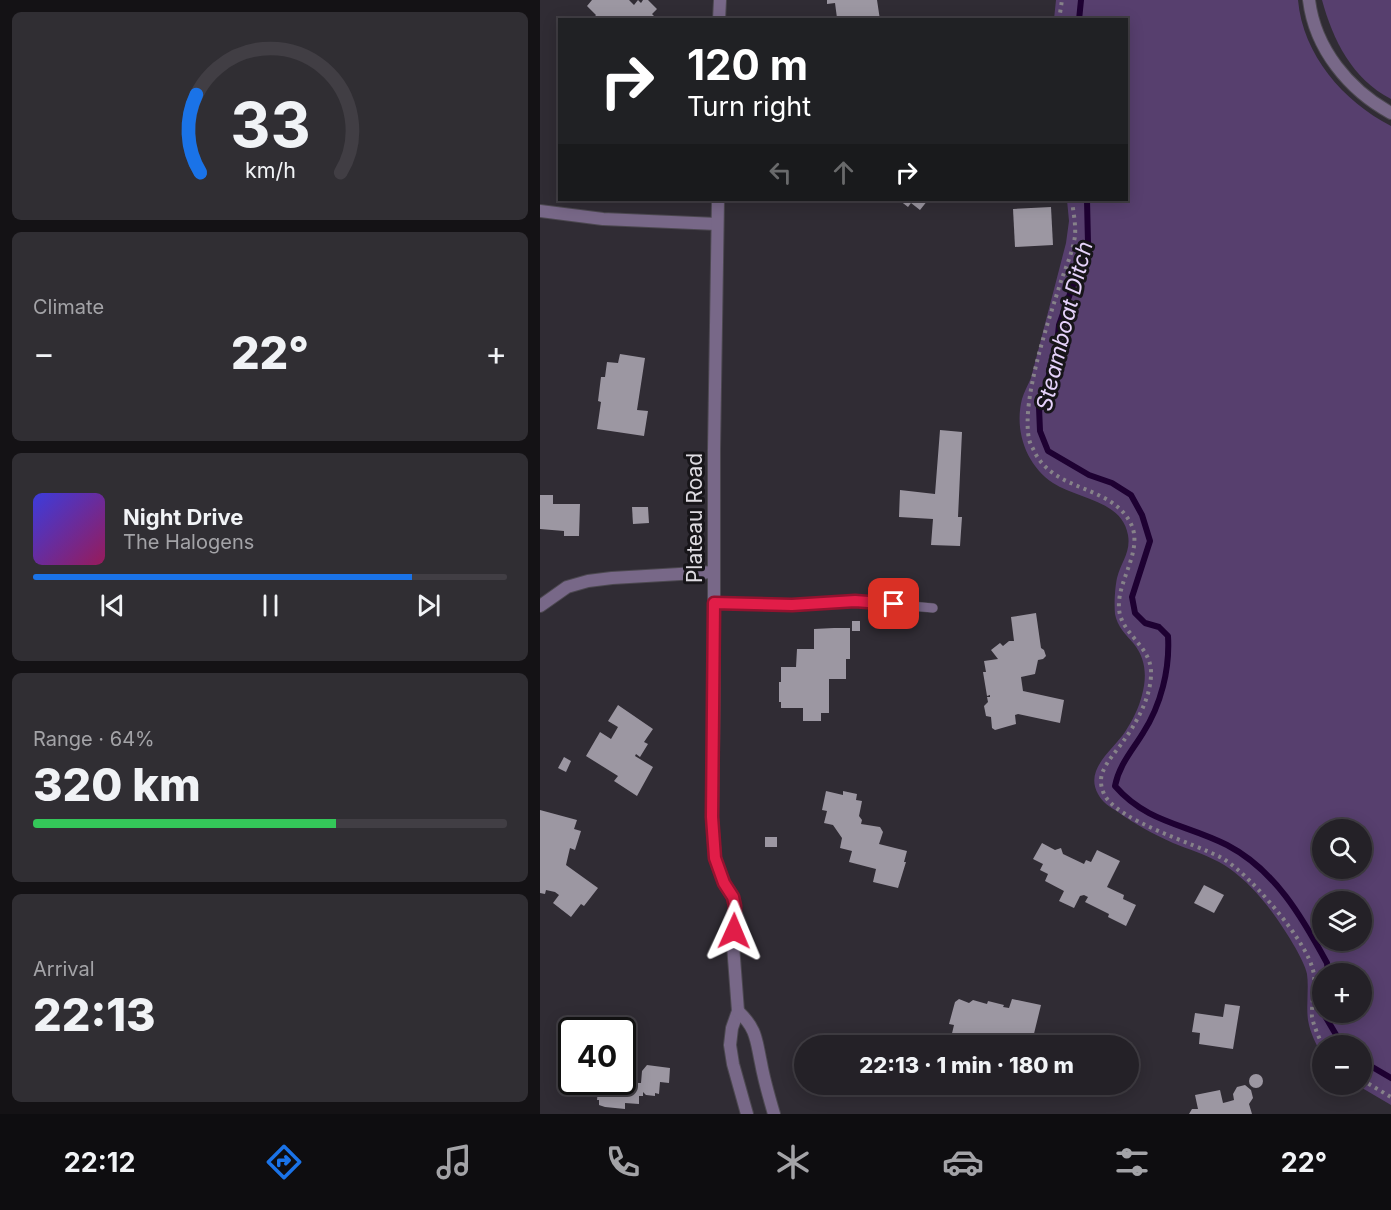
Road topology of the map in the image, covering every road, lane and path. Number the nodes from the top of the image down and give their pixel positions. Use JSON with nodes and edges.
{"nodes":[{"id":1,"x":720,"y":0,"type":"edge"},
{"id":2,"x":1062,"y":0,"type":"edge"},
{"id":3,"x":1309,"y":0,"type":"edge"},
{"id":4,"x":719,"y":18,"type":"edge"},
{"id":5,"x":1059,"y":18,"type":"edge"},
{"id":6,"x":1391,"y":112,"type":"edge"},
{"id":7,"x":718,"y":201,"type":"edge"},
{"id":8,"x":1072,"y":201,"type":"edge"},
{"id":9,"x":540,"y":211,"type":"edge"},
{"id":10,"x":717,"y":224,"type":"junction"},
{"id":11,"x":714,"y":572,"type":"junction"},
{"id":12,"x":714,"y":603,"type":"junction"},
{"id":13,"x":540,"y":606,"type":"edge"},
{"id":14,"x":933,"y":608,"type":"dead end"},
{"id":15,"x":738,"y":1011,"type":"junction"},
{"id":16,"x":1319,"y":1035,"type":"edge"},
{"id":17,"x":1372,"y":1086,"type":"edge"},
{"id":18,"x":1391,"y":1097,"type":"edge"},
{"id":19,"x":747,"y":1114,"type":"edge"},
{"id":20,"x":774,"y":1114,"type":"edge"}],
"edges":[{"from":1,"to":4,"type":"street"},
{"from":2,"to":5,"type":"path"},
{"from":3,"to":6,"type":"street"},
{"from":7,"to":10,"type":"street","name":"Plateau Road"},
{"from":8,"to":16,"type":"path"},
{"from":9,"to":10,"type":"street"},
{"from":10,"to":11,"type":"street","name":"Plateau Road"},
{"from":11,"to":12,"type":"street","name":"Plateau Road"},
{"from":11,"to":13,"type":"street"},
{"from":12,"to":14,"type":"lane"},
{"from":12,"to":15,"type":"street","name":"Plateau Road"},
{"from":15,"to":19,"type":"street","name":"Plateau Road"},
{"from":15,"to":20,"type":"street"},
{"from":17,"to":18,"type":"path"}]}
